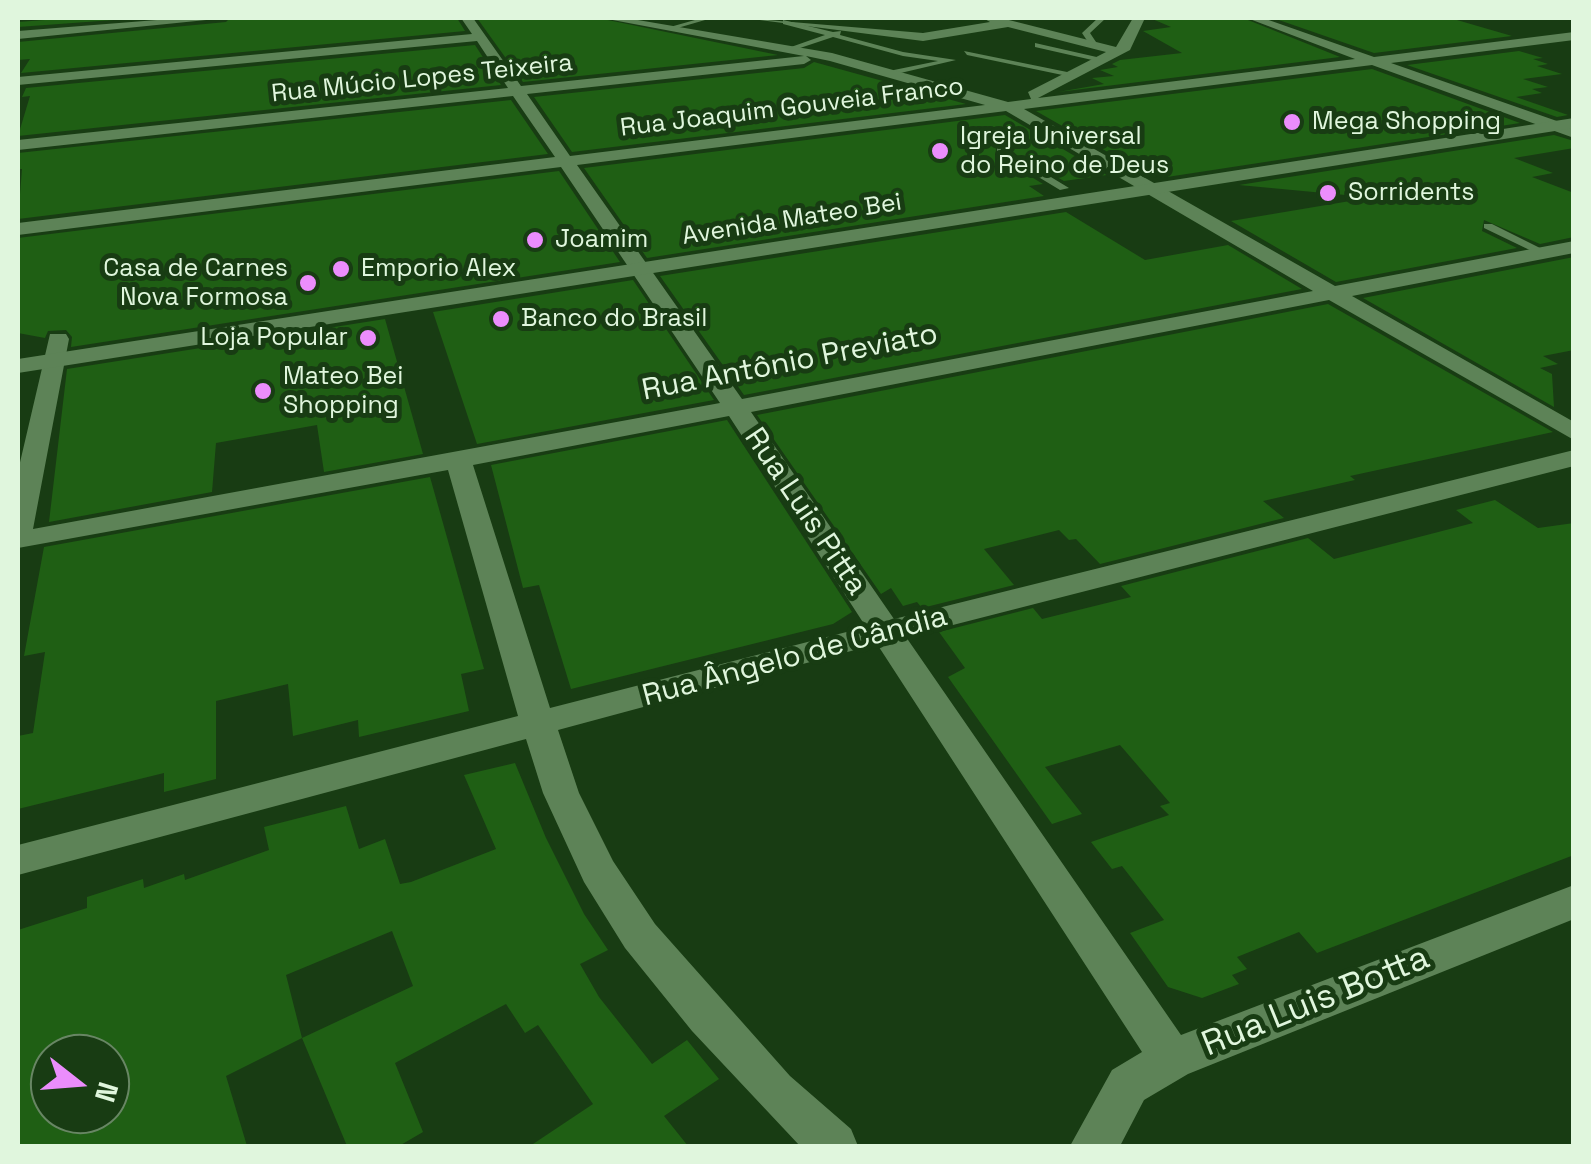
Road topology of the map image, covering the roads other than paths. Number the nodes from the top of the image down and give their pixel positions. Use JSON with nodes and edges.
{"nodes":[{"id":1,"x":220,"y":18,"type":"edge"},
{"id":2,"x":467,"y":18,"type":"edge"},
{"id":3,"x":608,"y":18,"type":"edge"},
{"id":4,"x":628,"y":18,"type":"edge"},
{"id":5,"x":708,"y":18,"type":"edge"},
{"id":6,"x":750,"y":18,"type":"edge"},
{"id":7,"x":989,"y":18,"type":"edge"},
{"id":8,"x":1102,"y":18,"type":"edge"},
{"id":9,"x":1138,"y":18,"type":"edge"},
{"id":10,"x":1252,"y":18,"type":"edge"},
{"id":11,"x":927,"y":20,"type":"dead end"},
{"id":12,"x":683,"y":22,"type":"edge"},
{"id":13,"x":786,"y":22,"type":"junction"},
{"id":14,"x":1006,"y":23,"type":"junction"},
{"id":15,"x":839,"y":33,"type":"junction"},
{"id":16,"x":18,"y":35,"type":"edge"},
{"id":17,"x":1574,"y":36,"type":"edge"},
{"id":18,"x":482,"y":38,"type":"junction"},
{"id":19,"x":994,"y":44,"type":"dead end"},
{"id":20,"x":1038,"y":45,"type":"dead end"},
{"id":21,"x":1089,"y":45,"type":"junction"},
{"id":22,"x":875,"y":47,"type":"junction"},
{"id":23,"x":794,"y":49,"type":"junction"},
{"id":24,"x":1118,"y":50,"type":"junction"},
{"id":25,"x":966,"y":53,"type":"junction"},
{"id":26,"x":836,"y":58,"type":"junction"},
{"id":27,"x":948,"y":58,"type":"junction"},
{"id":28,"x":1101,"y":60,"type":"junction"},
{"id":29,"x":1373,"y":60,"type":"junction"},
{"id":30,"x":892,"y":73,"type":"junction"},
{"id":31,"x":1072,"y":76,"type":"junction"},
{"id":32,"x":18,"y":81,"type":"edge"},
{"id":33,"x":518,"y":91,"type":"junction"},
{"id":34,"x":1014,"y":106,"type":"junction"},
{"id":35,"x":1574,"y":113,"type":"edge"},
{"id":36,"x":1559,"y":125,"type":"edge"},
{"id":37,"x":18,"y":144,"type":"edge"},
{"id":38,"x":1000,"y":150,"type":"dead end"},
{"id":39,"x":568,"y":161,"type":"junction"},
{"id":40,"x":1135,"y":178,"type":"junction"},
{"id":41,"x":1064,"y":188,"type":"junction"},
{"id":42,"x":1154,"y":188,"type":"junction"},
{"id":43,"x":1488,"y":226,"type":"dead end"},
{"id":44,"x":18,"y":229,"type":"edge"},
{"id":45,"x":1574,"y":247,"type":"edge"},
{"id":46,"x":1544,"y":253,"type":"junction"},
{"id":47,"x":636,"y":260,"type":"junction"},
{"id":48,"x":1335,"y":292,"type":"junction"},
{"id":49,"x":18,"y":346,"type":"edge"},
{"id":50,"x":56,"y":350,"type":"junction"},
{"id":51,"x":18,"y":366,"type":"edge"},
{"id":52,"x":735,"y":406,"type":"junction"},
{"id":53,"x":1574,"y":433,"type":"edge"},
{"id":54,"x":1574,"y":458,"type":"edge"},
{"id":55,"x":458,"y":460,"type":"junction"},
{"id":56,"x":20,"y":514,"type":"edge"},
{"id":57,"x":18,"y":540,"type":"edge"},
{"id":58,"x":885,"y":632,"type":"junction"},
{"id":59,"x":538,"y":725,"type":"junction"},
{"id":60,"x":18,"y":860,"type":"edge"},
{"id":61,"x":1574,"y":900,"type":"edge"},
{"id":62,"x":1172,"y":1059,"type":"junction"},
{"id":63,"x":834,"y":1146,"type":"edge"},
{"id":64,"x":1094,"y":1146,"type":"edge"}],
"edges":[{"from":1,"to":16,"type":"street"},
{"from":2,"to":18,"type":"street","name":"Rua Luis Pitta"},
{"from":3,"to":4,"type":"street"},
{"from":4,"to":12,"type":"street"},
{"from":5,"to":12,"type":"lane"},
{"from":6,"to":13,"type":"street"},
{"from":7,"to":14,"type":"street"},
{"from":8,"to":21,"type":"lane"},
{"from":9,"to":24,"type":"street"},
{"from":10,"to":29,"type":"street"},
{"from":11,"to":14,"type":"street"},
{"from":12,"to":23,"type":"street"},
{"from":13,"to":14,"type":"street"},
{"from":13,"to":15,"type":"lane"},
{"from":14,"to":21,"type":"street"},
{"from":15,"to":22,"type":"lane"},
{"from":15,"to":23,"type":"lane"},
{"from":17,"to":29,"type":"street","name":"Rua Joaquim Gouveia Franco"},
{"from":18,"to":32,"type":"street"},
{"from":18,"to":33,"type":"street","name":"Rua Luis Pitta"},
{"from":19,"to":25,"type":"lane"},
{"from":20,"to":28,"type":"lane"},
{"from":21,"to":24,"type":"street"},
{"from":22,"to":26,"type":"lane"},
{"from":22,"to":27,"type":"lane"},
{"from":23,"to":26,"type":"street"},
{"from":24,"to":28,"type":"street"},
{"from":25,"to":27,"type":"lane"},
{"from":25,"to":31,"type":"lane"},
{"from":26,"to":30,"type":"street"},
{"from":26,"to":33,"type":"street","name":"Rua Múcio Lopes Teixeira"},
{"from":27,"to":30,"type":"lane"},
{"from":28,"to":31,"type":"street"},
{"from":29,"to":34,"type":"street","name":"Rua Joaquim Gouveia Franco"},
{"from":29,"to":36,"type":"street"},
{"from":30,"to":34,"type":"street"},
{"from":31,"to":34,"type":"street"},
{"from":33,"to":37,"type":"street","name":"Rua Múcio Lopes Teixeira"},
{"from":33,"to":39,"type":"street","name":"Rua Luis Pitta"},
{"from":34,"to":39,"type":"street","name":"Rua Joaquim Gouveia Franco"},
{"from":34,"to":40,"type":"street"},
{"from":35,"to":36,"type":"street","name":"Avenida Mateo Bei"},
{"from":36,"to":40,"type":"street","name":"Avenida Mateo Bei"},
{"from":36,"to":42,"type":"street","name":"Avenida Mateo Bei"},
{"from":38,"to":41,"type":"lane"},
{"from":39,"to":44,"type":"street","name":"Rua Joaquim Gouveia Franco"},
{"from":39,"to":47,"type":"street","name":"Rua Luis Pitta"},
{"from":40,"to":41,"type":"street","name":"Avenida Mateo Bei"},
{"from":40,"to":42,"type":"street"},
{"from":41,"to":47,"type":"street","name":"Avenida Mateo Bei"},
{"from":42,"to":47,"type":"street","name":"Avenida Mateo Bei"},
{"from":42,"to":48,"type":"street"},
{"from":43,"to":46,"type":"lane"},
{"from":45,"to":46,"type":"street","name":"Rua Antônio Previato"},
{"from":46,"to":48,"type":"street","name":"Rua Antônio Previato"},
{"from":47,"to":50,"type":"street","name":"Avenida Mateo Bei"},
{"from":47,"to":52,"type":"street","name":"Rua Luis Pitta"},
{"from":48,"to":52,"type":"street","name":"Rua Antônio Previato"},
{"from":48,"to":53,"type":"street"},
{"from":49,"to":50,"type":"street","name":"Avenida Mateo Bei"},
{"from":50,"to":51,"type":"street","name":"Avenida Mateo Bei"},
{"from":50,"to":56,"type":"street"},
{"from":52,"to":55,"type":"street","name":"Rua Antônio Previato"},
{"from":52,"to":58,"type":"street","name":"Rua Luis Pitta"},
{"from":54,"to":58,"type":"street","name":"Rua Ângelo de Cândia"},
{"from":55,"to":57,"type":"street","name":"Rua Antônio Previato"},
{"from":55,"to":59,"type":"street"},
{"from":58,"to":59,"type":"street","name":"Rua Ângelo de Cândia"},
{"from":58,"to":62,"type":"street","name":"Rua Luis Pitta"},
{"from":59,"to":60,"type":"street","name":"Rua Ângelo de Cândia"},
{"from":59,"to":63,"type":"street"},
{"from":61,"to":62,"type":"street","name":"Rua Luis Botta"},
{"from":62,"to":64,"type":"street","name":"Rua Luis Botta"}]}
